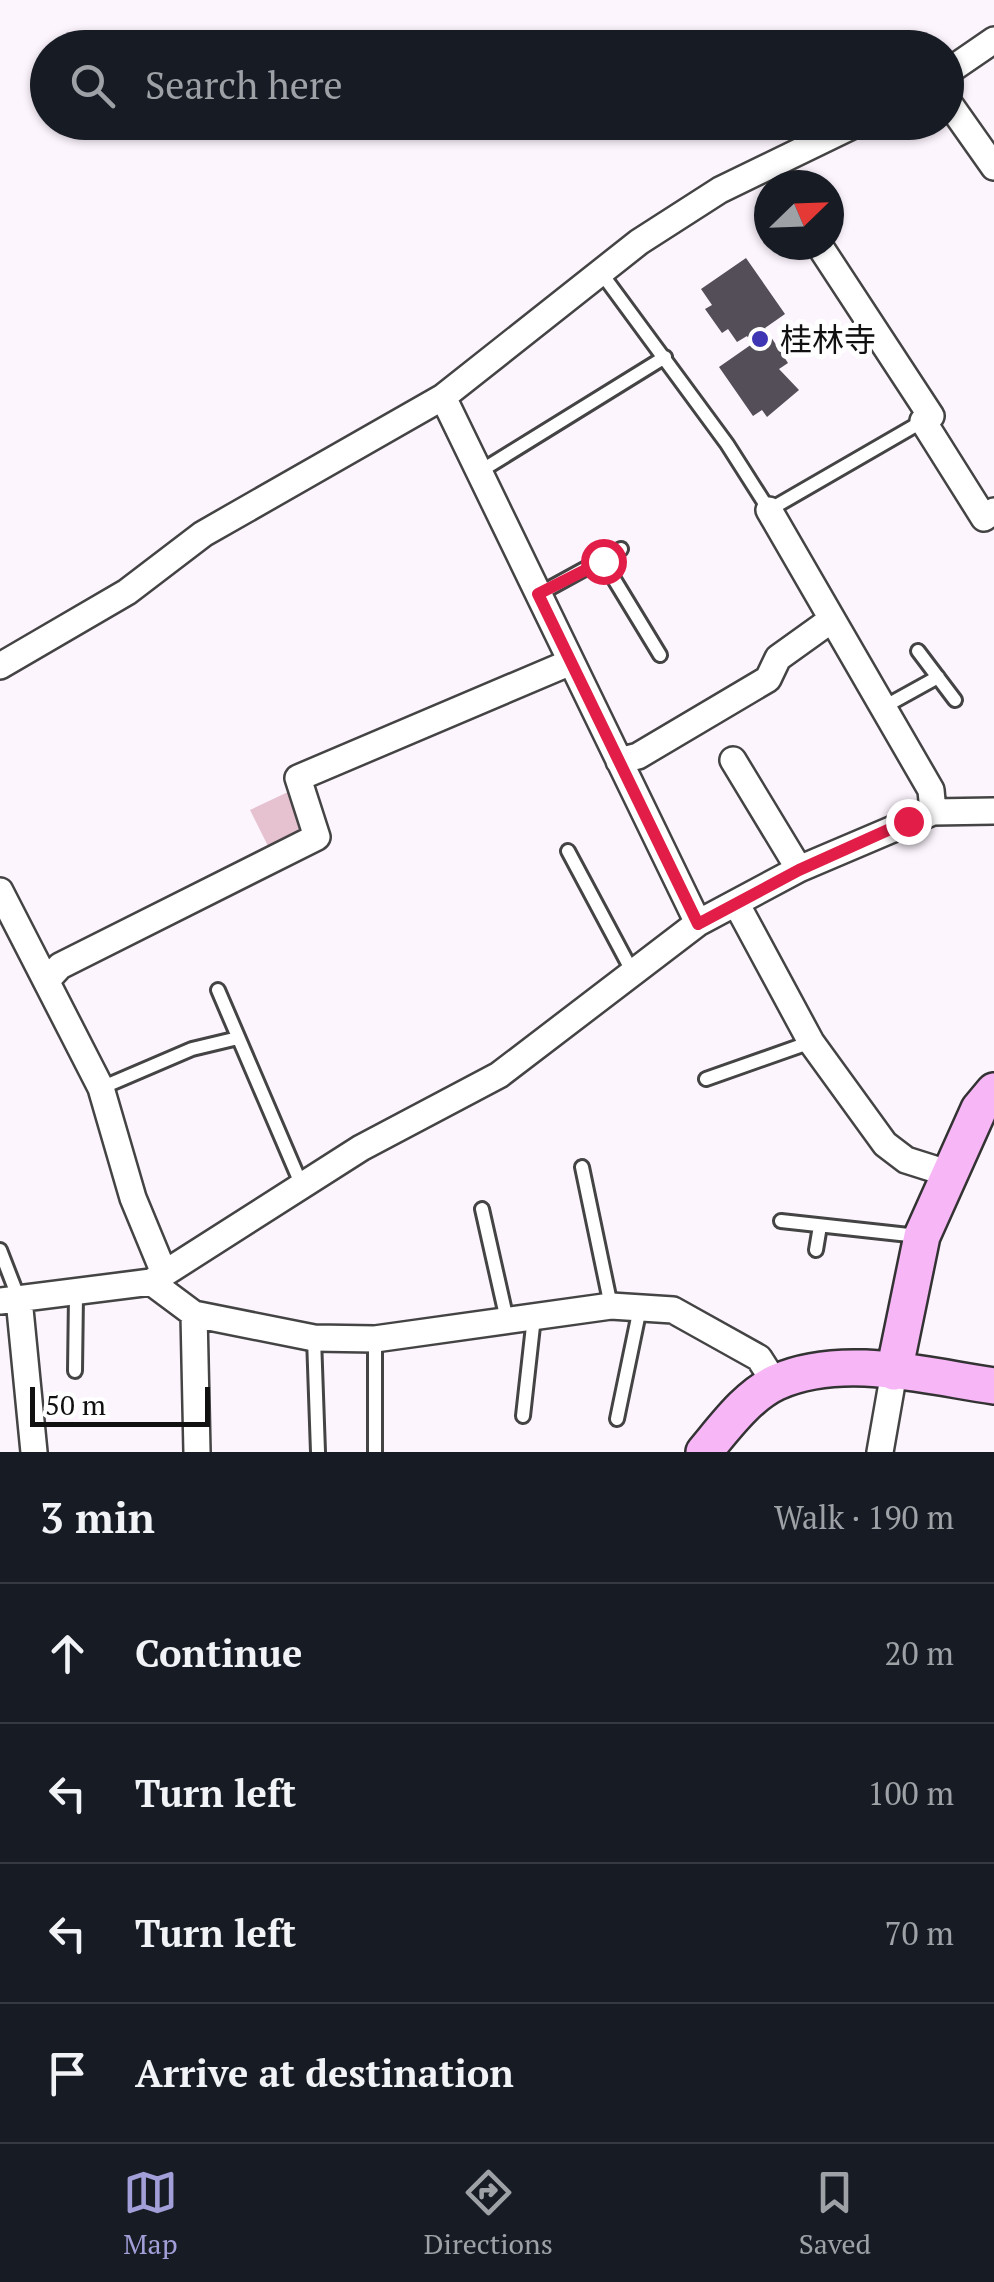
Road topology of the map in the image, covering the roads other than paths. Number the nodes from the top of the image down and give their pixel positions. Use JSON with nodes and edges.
{"nodes":[{"id":1,"x":994,"y":40,"type":"edge"},
{"id":2,"x":964,"y":61,"type":"edge"},
{"id":3,"x":964,"y":124,"type":"edge"},
{"id":4,"x":831,"y":140,"type":"edge"},
{"id":5,"x":994,"y":167,"type":"edge"},
{"id":6,"x":784,"y":170,"type":"edge"},
{"id":7,"x":754,"y":181,"type":"edge"},
{"id":8,"x":829,"y":260,"type":"edge"},
{"id":9,"x":602,"y":274,"type":"junction"},
{"id":10,"x":665,"y":357,"type":"junction"},
{"id":11,"x":443,"y":398,"type":"junction"},
{"id":12,"x":924,"y":421,"type":"junction"},
{"id":13,"x":479,"y":472,"type":"junction"},
{"id":14,"x":769,"y":510,"type":"junction"},
{"id":15,"x":994,"y":511,"type":"edge"},
{"id":16,"x":622,"y":549,"type":"dead end"},
{"id":17,"x":603,"y":561,"type":"junction"},
{"id":18,"x":538,"y":594,"type":"junction"},
{"id":19,"x":831,"y":620,"type":"junction"},
{"id":20,"x":918,"y":651,"type":"dead end"},
{"id":21,"x":660,"y":654,"type":"dead end"},
{"id":22,"x":572,"y":662,"type":"junction"},
{"id":23,"x":0,"y":666,"type":"edge"},
{"id":24,"x":938,"y":677,"type":"junction"},
{"id":25,"x":956,"y":700,"type":"dead end"},
{"id":26,"x":882,"y":708,"type":"junction"},
{"id":27,"x":618,"y":760,"type":"junction"},
{"id":28,"x":733,"y":760,"type":"dead end"},
{"id":29,"x":298,"y":778,"type":"junction"},
{"id":30,"x":274,"y":788,"type":"dead end"},
{"id":31,"x":994,"y":810,"type":"edge"},
{"id":32,"x":933,"y":812,"type":"junction"},
{"id":33,"x":568,"y":850,"type":"dead end"},
{"id":34,"x":799,"y":870,"type":"junction"},
{"id":35,"x":0,"y":891,"type":"edge"},
{"id":36,"x":736,"y":902,"type":"junction"},
{"id":37,"x":698,"y":924,"type":"junction"},
{"id":38,"x":632,"y":972,"type":"junction"},
{"id":39,"x":48,"y":979,"type":"junction"},
{"id":40,"x":218,"y":990,"type":"dead end"},
{"id":41,"x":238,"y":1038,"type":"junction"},
{"id":42,"x":811,"y":1042,"type":"junction"},
{"id":43,"x":706,"y":1079,"type":"dead end"},
{"id":44,"x":102,"y":1088,"type":"junction"},
{"id":45,"x":994,"y":1091,"type":"edge"},
{"id":46,"x":582,"y":1167,"type":"dead end"},
{"id":47,"x":947,"y":1173,"type":"junction"},
{"id":48,"x":302,"y":1186,"type":"junction"},
{"id":49,"x":482,"y":1210,"type":"dead end"},
{"id":50,"x":781,"y":1221,"type":"dead end"},
{"id":51,"x":820,"y":1226,"type":"junction"},
{"id":52,"x":922,"y":1236,"type":"junction"},
{"id":53,"x":0,"y":1250,"type":"edge"},
{"id":54,"x":816,"y":1250,"type":"dead end"},
{"id":55,"x":158,"y":1277,"type":"junction"},
{"id":56,"x":76,"y":1295,"type":"junction"},
{"id":57,"x":10,"y":1300,"type":"edge"},
{"id":58,"x":611,"y":1306,"type":"junction"},
{"id":59,"x":641,"y":1306,"type":"junction"},
{"id":60,"x":194,"y":1314,"type":"junction"},
{"id":61,"x":534,"y":1317,"type":"junction"},
{"id":62,"x":507,"y":1320,"type":"junction"},
{"id":63,"x":314,"y":1338,"type":"junction"},
{"id":64,"x":375,"y":1339,"type":"junction"},
{"id":65,"x":74,"y":1372,"type":"dead end"},
{"id":66,"x":894,"y":1372,"type":"junction"},
{"id":67,"x":775,"y":1383,"type":"junction"},
{"id":68,"x":994,"y":1386,"type":"edge"},
{"id":69,"x":523,"y":1416,"type":"dead end"},
{"id":70,"x":618,"y":1418,"type":"dead end"},
{"id":71,"x":375,"y":1451,"type":"edge"},
{"id":72,"x":34,"y":1452,"type":"edge"},
{"id":73,"x":197,"y":1452,"type":"edge"},
{"id":74,"x":318,"y":1452,"type":"edge"},
{"id":75,"x":704,"y":1452,"type":"edge"},
{"id":76,"x":880,"y":1452,"type":"edge"}],
"edges":[{"from":1,"to":2,"type":"street"},
{"from":3,"to":5,"type":"street"},
{"from":4,"to":6,"type":"street"},
{"from":7,"to":9,"type":"street"},
{"from":8,"to":12,"type":"street"},
{"from":9,"to":10,"type":"lane"},
{"from":9,"to":11,"type":"street"},
{"from":10,"to":13,"type":"lane"},
{"from":10,"to":14,"type":"lane"},
{"from":11,"to":13,"type":"street"},
{"from":11,"to":23,"type":"street"},
{"from":12,"to":14,"type":"lane"},
{"from":12,"to":15,"type":"street"},
{"from":13,"to":18,"type":"street"},
{"from":14,"to":19,"type":"street"},
{"from":16,"to":17,"type":"lane"},
{"from":17,"to":18,"type":"lane"},
{"from":17,"to":21,"type":"lane"},
{"from":18,"to":22,"type":"street"},
{"from":19,"to":26,"type":"street"},
{"from":19,"to":27,"type":"street"},
{"from":20,"to":24,"type":"lane"},
{"from":22,"to":27,"type":"street"},
{"from":22,"to":29,"type":"street"},
{"from":24,"to":25,"type":"lane"},
{"from":24,"to":26,"type":"lane"},
{"from":26,"to":32,"type":"street"},
{"from":27,"to":37,"type":"street"},
{"from":28,"to":34,"type":"street"},
{"from":29,"to":30,"type":"street"},
{"from":29,"to":39,"type":"street"},
{"from":31,"to":32,"type":"street"},
{"from":32,"to":34,"type":"street"},
{"from":33,"to":38,"type":"lane"},
{"from":34,"to":36,"type":"street"},
{"from":35,"to":39,"type":"street"},
{"from":36,"to":37,"type":"street"},
{"from":36,"to":42,"type":"street"},
{"from":37,"to":38,"type":"street"},
{"from":38,"to":48,"type":"street"},
{"from":39,"to":44,"type":"street"},
{"from":40,"to":41,"type":"lane"},
{"from":41,"to":44,"type":"lane"},
{"from":41,"to":48,"type":"lane"},
{"from":42,"to":43,"type":"lane"},
{"from":42,"to":47,"type":"street"},
{"from":44,"to":55,"type":"street"},
{"from":45,"to":47,"type":"street"},
{"from":46,"to":58,"type":"lane"},
{"from":47,"to":52,"type":"street"},
{"from":48,"to":55,"type":"street"},
{"from":49,"to":62,"type":"lane"},
{"from":50,"to":51,"type":"lane"},
{"from":51,"to":52,"type":"lane"},
{"from":51,"to":54,"type":"lane"},
{"from":52,"to":66,"type":"street"},
{"from":53,"to":57,"type":"lane"},
{"from":55,"to":56,"type":"street"},
{"from":55,"to":60,"type":"street"},
{"from":56,"to":57,"type":"street"},
{"from":56,"to":65,"type":"lane"},
{"from":57,"to":72,"type":"street"},
{"from":58,"to":59,"type":"street"},
{"from":58,"to":61,"type":"street"},
{"from":59,"to":67,"type":"street"},
{"from":59,"to":70,"type":"lane"},
{"from":60,"to":63,"type":"street"},
{"from":60,"to":73,"type":"street"},
{"from":61,"to":62,"type":"street"},
{"from":61,"to":69,"type":"lane"},
{"from":62,"to":64,"type":"street"},
{"from":63,"to":64,"type":"street"},
{"from":63,"to":74,"type":"lane"},
{"from":64,"to":71,"type":"lane"},
{"from":66,"to":67,"type":"street"},
{"from":66,"to":68,"type":"street"},
{"from":66,"to":76,"type":"street"},
{"from":67,"to":75,"type":"street"}]}
